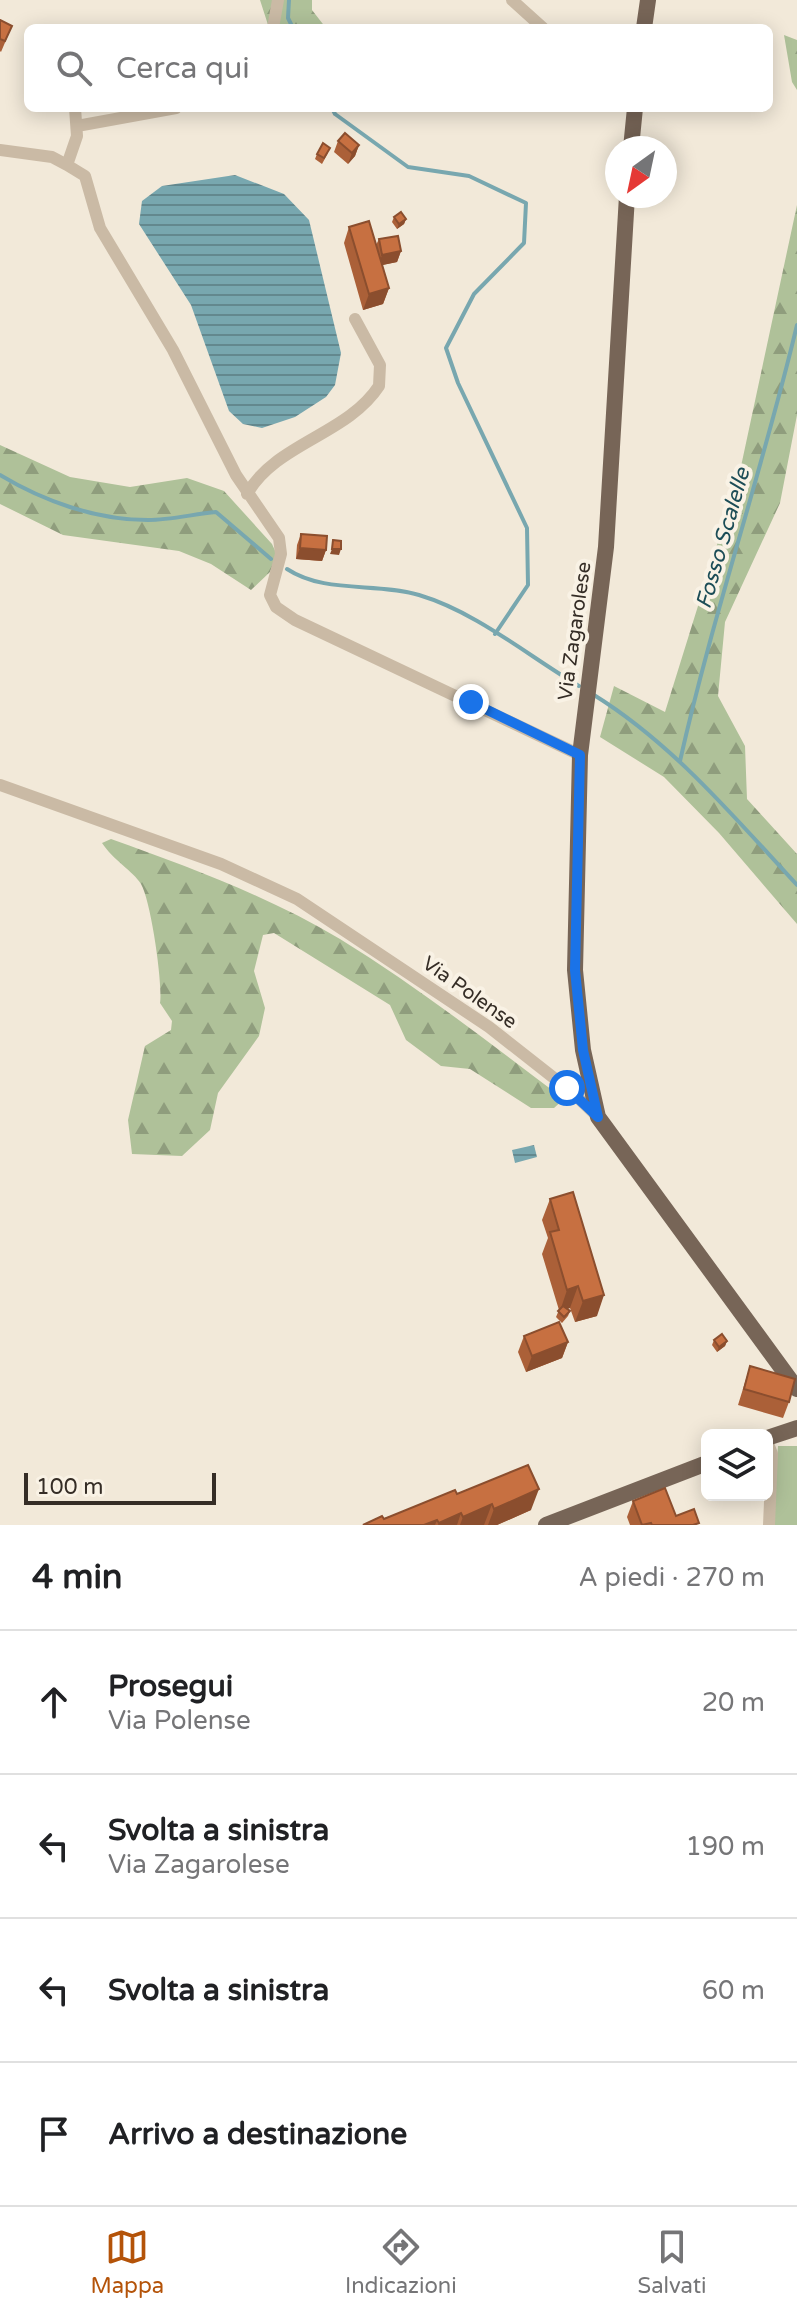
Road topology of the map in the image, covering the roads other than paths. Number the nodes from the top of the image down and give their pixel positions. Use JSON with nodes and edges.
{"nodes":[{"id":1,"x":278,"y":0,"type":"edge"},
{"id":2,"x":512,"y":0,"type":"edge"},
{"id":3,"x":648,"y":0,"type":"edge"},
{"id":4,"x":274,"y":24,"type":"edge"},
{"id":5,"x":539,"y":24,"type":"edge"},
{"id":6,"x":645,"y":24,"type":"edge"},
{"id":7,"x":75,"y":112,"type":"edge"},
{"id":8,"x":154,"y":112,"type":"edge"},
{"id":9,"x":635,"y":112,"type":"edge"},
{"id":10,"x":77,"y":126,"type":"junction"},
{"id":11,"x":632,"y":136,"type":"edge"},
{"id":12,"x":0,"y":150,"type":"edge"},
{"id":13,"x":67,"y":165,"type":"junction"},
{"id":14,"x":626,"y":208,"type":"edge"},
{"id":15,"x":355,"y":319,"type":"dead end"},
{"id":16,"x":247,"y":494,"type":"junction"},
{"id":17,"x":580,"y":755,"type":"junction"},
{"id":18,"x":0,"y":785,"type":"edge"},
{"id":19,"x":598,"y":1117,"type":"junction"},
{"id":20,"x":797,"y":1389,"type":"edge"},
{"id":21,"x":797,"y":1428,"type":"edge"},
{"id":22,"x":773,"y":1438,"type":"edge"},
{"id":23,"x":701,"y":1465,"type":"edge"},
{"id":24,"x":770,"y":1501,"type":"edge"},
{"id":25,"x":546,"y":1525,"type":"edge"},
{"id":26,"x":769,"y":1525,"type":"edge"}],
"edges":[{"from":1,"to":4,"type":"street"},
{"from":2,"to":5,"type":"street"},
{"from":3,"to":6,"type":"main road"},
{"from":7,"to":10,"type":"street"},
{"from":8,"to":10,"type":"street"},
{"from":9,"to":11,"type":"main road"},
{"from":10,"to":13,"type":"street"},
{"from":12,"to":13,"type":"street"},
{"from":13,"to":16,"type":"street"},
{"from":14,"to":17,"type":"main road","name":"Via Zagarolese"},
{"from":15,"to":16,"type":"street"},
{"from":16,"to":17,"type":"street"},
{"from":17,"to":19,"type":"main road","name":"Via Zagarolese"},
{"from":18,"to":19,"type":"street","name":"Via Polense"},
{"from":19,"to":20,"type":"main road","name":"Via Polense"},
{"from":21,"to":22,"type":"main road"},
{"from":23,"to":25,"type":"main road"},
{"from":24,"to":26,"type":"street"}]}
